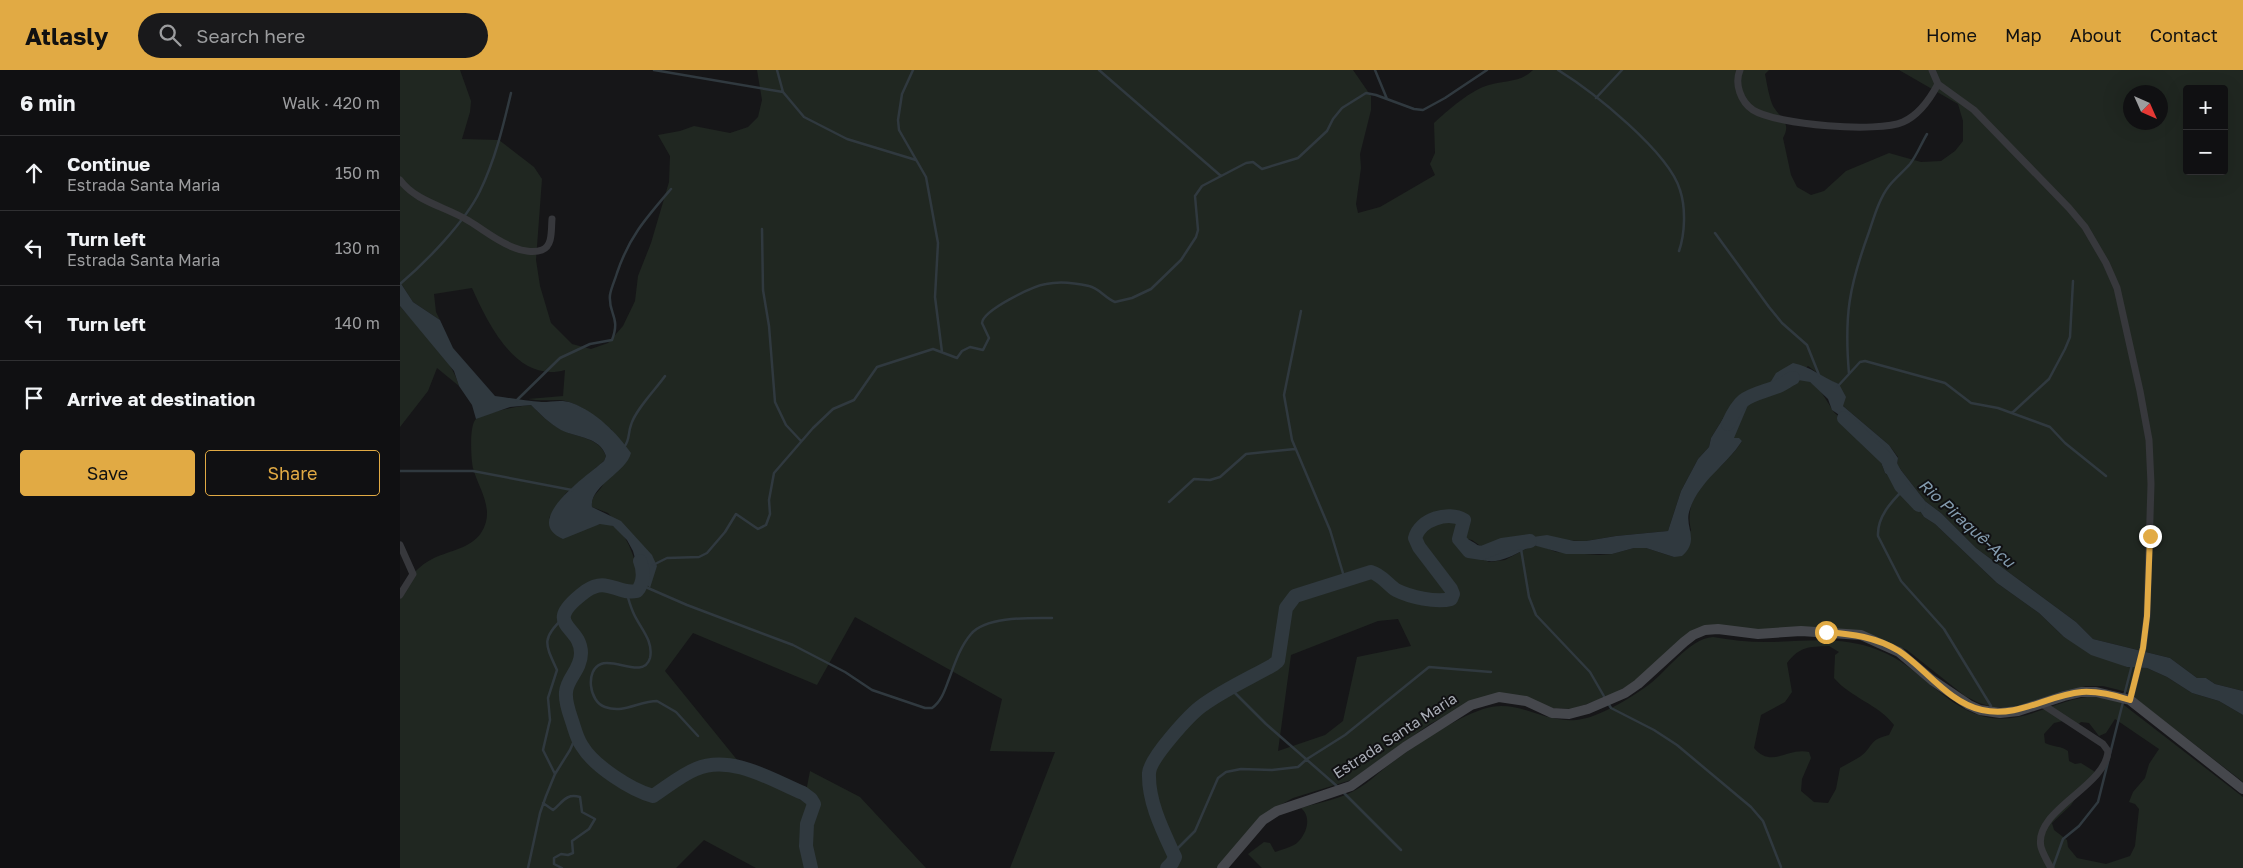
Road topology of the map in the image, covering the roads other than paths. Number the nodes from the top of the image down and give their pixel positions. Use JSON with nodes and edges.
{"nodes":[{"id":1,"x":1740,"y":70,"type":"edge"},
{"id":2,"x":1932,"y":70,"type":"edge"},
{"id":3,"x":1938,"y":84,"type":"junction"},
{"id":4,"x":400,"y":180,"type":"edge"},
{"id":5,"x":552,"y":219,"type":"dead end"},
{"id":6,"x":400,"y":545,"type":"edge"},
{"id":7,"x":400,"y":595,"type":"edge"},
{"id":8,"x":2130,"y":700,"type":"junction"},
{"id":9,"x":2042,"y":704,"type":"junction"},
{"id":10,"x":2243,"y":789,"type":"edge"},
{"id":11,"x":1222,"y":868,"type":"edge"},
{"id":12,"x":2051,"y":868,"type":"edge"}],
"edges":[{"from":1,"to":3,"type":"street"},
{"from":2,"to":3,"type":"street"},
{"from":3,"to":8,"type":"street"},
{"from":4,"to":5,"type":"street"},
{"from":6,"to":7,"type":"street"},
{"from":8,"to":9,"type":"street","name":"Estrada Santa Maria"},
{"from":8,"to":10,"type":"street","name":"Estrada Santa Maria"},
{"from":9,"to":11,"type":"street","name":"Estrada Santa Maria"},
{"from":9,"to":12,"type":"street"}]}
